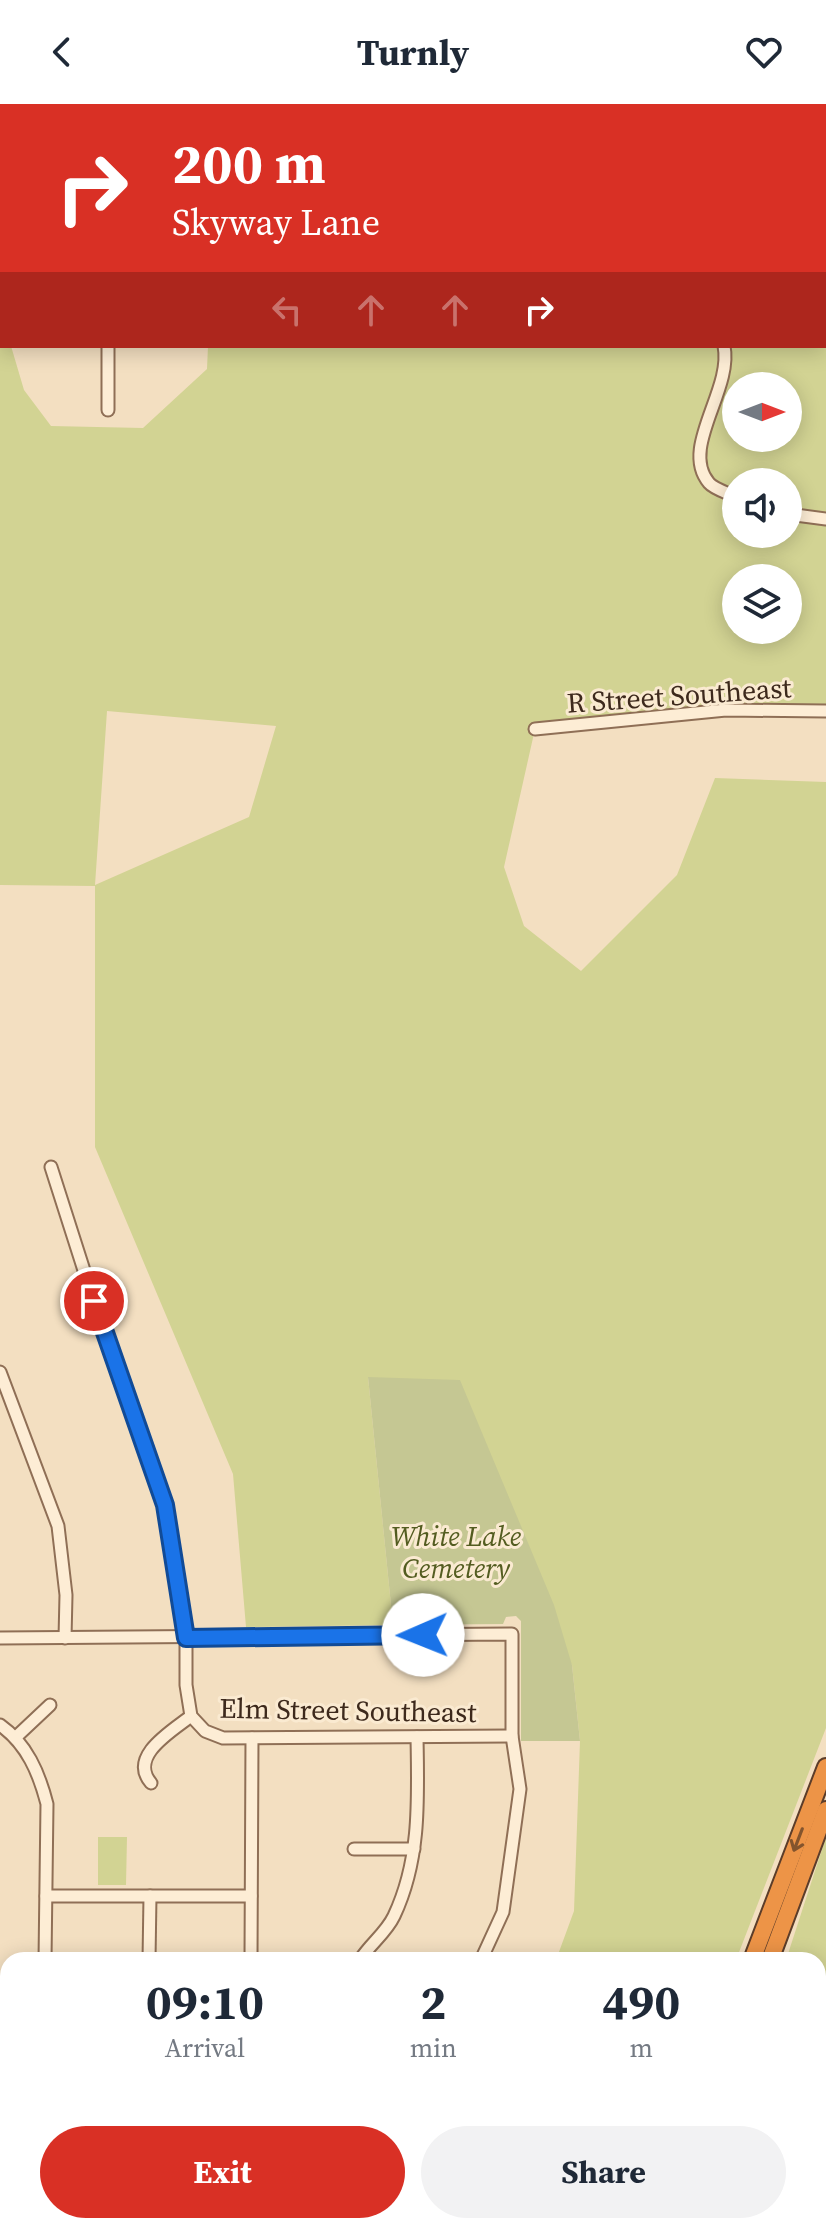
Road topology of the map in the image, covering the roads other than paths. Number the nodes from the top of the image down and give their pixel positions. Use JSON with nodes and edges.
{"nodes":[{"id":1,"x":108,"y":348,"type":"edge"},
{"id":2,"x":724,"y":348,"type":"edge"},
{"id":3,"x":108,"y":410,"type":"dead end"},
{"id":4,"x":722,"y":490,"type":"edge"},
{"id":5,"x":802,"y":516,"type":"edge"},
{"id":6,"x":826,"y":519,"type":"edge"},
{"id":7,"x":826,"y":711,"type":"edge"},
{"id":8,"x":535,"y":729,"type":"dead end"},
{"id":9,"x":51,"y":1167,"type":"dead end"},
{"id":10,"x":0,"y":1372,"type":"edge"},
{"id":11,"x":0,"y":1638,"type":"edge"},
{"id":12,"x":65,"y":1638,"type":"junction"},
{"id":13,"x":186,"y":1638,"type":"junction"},
{"id":14,"x":50,"y":1705,"type":"dead end"},
{"id":15,"x":191,"y":1716,"type":"junction"},
{"id":16,"x":0,"y":1725,"type":"edge"},
{"id":17,"x":512,"y":1736,"type":"junction"},
{"id":18,"x":16,"y":1737,"type":"junction"},
{"id":19,"x":417,"y":1737,"type":"junction"},
{"id":20,"x":252,"y":1738,"type":"junction"},
{"id":21,"x":826,"y":1767,"type":"edge"},
{"id":22,"x":151,"y":1783,"type":"dead end"},
{"id":23,"x":826,"y":1810,"type":"edge"},
{"id":24,"x":354,"y":1849,"type":"dead end"},
{"id":25,"x":414,"y":1849,"type":"junction"},
{"id":26,"x":46,"y":1896,"type":"junction"},
{"id":27,"x":150,"y":1896,"type":"junction"},
{"id":28,"x":251,"y":1896,"type":"junction"},
{"id":29,"x":45,"y":1952,"type":"edge"},
{"id":30,"x":149,"y":1952,"type":"edge"},
{"id":31,"x":251,"y":1952,"type":"edge"},
{"id":32,"x":366,"y":1952,"type":"edge"},
{"id":33,"x":485,"y":1952,"type":"edge"},
{"id":34,"x":755,"y":1952,"type":"edge"},
{"id":35,"x":774,"y":1952,"type":"edge"}],
"edges":[{"from":1,"to":3,"type":"street"},
{"from":2,"to":4,"type":"street"},
{"from":5,"to":6,"type":"street"},
{"from":7,"to":8,"type":"street","name":"R Street Southeast"},
{"from":9,"to":13,"type":"street"},
{"from":10,"to":12,"type":"street"},
{"from":11,"to":12,"type":"street"},
{"from":12,"to":13,"type":"street"},
{"from":13,"to":15,"type":"street"},
{"from":13,"to":17,"type":"street"},
{"from":14,"to":18,"type":"street"},
{"from":15,"to":20,"type":"street","name":"Elm Street Southeast"},
{"from":15,"to":22,"type":"street"},
{"from":16,"to":18,"type":"street"},
{"from":17,"to":19,"type":"street","name":"Elm Street Southeast"},
{"from":17,"to":33,"type":"street"},
{"from":18,"to":26,"type":"street"},
{"from":19,"to":20,"type":"street","name":"Elm Street Southeast"},
{"from":19,"to":25,"type":"street"},
{"from":20,"to":28,"type":"street"},
{"from":21,"to":34,"type":"highway","one_way":true},
{"from":23,"to":35,"type":"highway"},
{"from":24,"to":25,"type":"street"},
{"from":25,"to":32,"type":"street"},
{"from":26,"to":27,"type":"street"},
{"from":26,"to":29,"type":"street"},
{"from":27,"to":28,"type":"street"},
{"from":27,"to":30,"type":"street"},
{"from":28,"to":31,"type":"street"}]}
